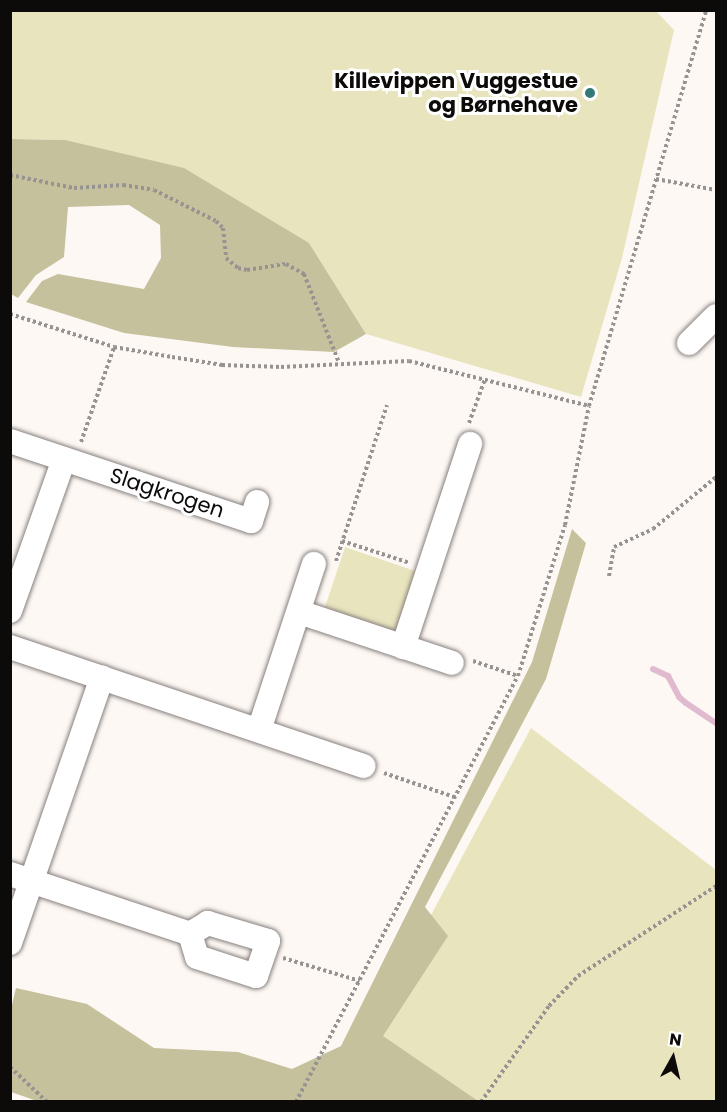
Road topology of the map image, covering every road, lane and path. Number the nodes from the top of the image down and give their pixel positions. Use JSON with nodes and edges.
{"nodes":[{"id":1,"x":706,"y":10,"type":"edge"},
{"id":2,"x":10,"y":175,"type":"edge"},
{"id":3,"x":656,"y":179,"type":"junction"},
{"id":4,"x":717,"y":190,"type":"edge"},
{"id":5,"x":10,"y":314,"type":"edge"},
{"id":6,"x":717,"y":316,"type":"edge"},
{"id":7,"x":689,"y":343,"type":"dead end"},
{"id":8,"x":114,"y":347,"type":"junction"},
{"id":9,"x":339,"y":363,"type":"junction"},
{"id":10,"x":485,"y":379,"type":"junction"},
{"id":11,"x":387,"y":405,"type":"dead end"},
{"id":12,"x":589,"y":406,"type":"junction"},
{"id":13,"x":10,"y":441,"type":"edge"},
{"id":14,"x":470,"y":444,"type":"joint"},
{"id":15,"x":64,"y":459,"type":"junction"},
{"id":16,"x":717,"y":477,"type":"edge"},
{"id":17,"x":257,"y":502,"type":"dead end"},
{"id":18,"x":342,"y":542,"type":"junction"},
{"id":19,"x":314,"y":564,"type":"joint"},
{"id":20,"x":428,"y":569,"type":"junction"},
{"id":21,"x":609,"y":576,"type":"dead end"},
{"id":22,"x":10,"y":611,"type":"edge"},
{"id":23,"x":299,"y":612,"type":"junction"},
{"id":24,"x":10,"y":647,"type":"edge"},
{"id":25,"x":403,"y":647,"type":"junction"},
{"id":26,"x":452,"y":663,"type":"joint"},
{"id":27,"x":518,"y":676,"type":"junction"},
{"id":28,"x":102,"y":678,"type":"junction"},
{"id":29,"x":259,"y":730,"type":"junction"},
{"id":30,"x":364,"y":766,"type":"joint"},
{"id":31,"x":457,"y":798,"type":"junction"},
{"id":32,"x":22,"y":878,"type":"edge"},
{"id":33,"x":717,"y":886,"type":"edge"},
{"id":34,"x":190,"y":934,"type":"junction"},
{"id":35,"x":10,"y":944,"type":"edge"},
{"id":36,"x":264,"y":952,"type":"junction"},
{"id":37,"x":360,"y":981,"type":"junction"},
{"id":38,"x":10,"y":1067,"type":"edge"},
{"id":39,"x":47,"y":1101,"type":"edge"},
{"id":40,"x":174,"y":1101,"type":"edge"},
{"id":41,"x":188,"y":1101,"type":"edge"},
{"id":42,"x":296,"y":1101,"type":"edge"},
{"id":43,"x":481,"y":1101,"type":"edge"}],
"edges":[{"from":1,"to":3,"type":"path"},
{"from":2,"to":9,"type":"path"},
{"from":3,"to":4,"type":"path"},
{"from":3,"to":12,"type":"path"},
{"from":5,"to":8,"type":"path"},
{"from":6,"to":7,"type":"street"},
{"from":8,"to":9,"type":"path"},
{"from":8,"to":15,"type":"path"},
{"from":9,"to":10,"type":"path"},
{"from":10,"to":12,"type":"path"},
{"from":10,"to":14,"type":"path"},
{"from":11,"to":18,"type":"path"},
{"from":12,"to":27,"type":"path"},
{"from":13,"to":15,"type":"street","name":"Slagkrogen"},
{"from":14,"to":20,"type":"street"},
{"from":15,"to":17,"type":"street","name":"Slagkrogen"},
{"from":15,"to":22,"type":"street"},
{"from":16,"to":21,"type":"path"},
{"from":18,"to":19,"type":"path"},
{"from":18,"to":20,"type":"path"},
{"from":19,"to":23,"type":"street"},
{"from":20,"to":25,"type":"street"},
{"from":23,"to":25,"type":"street"},
{"from":23,"to":29,"type":"street"},
{"from":24,"to":28,"type":"street"},
{"from":25,"to":26,"type":"street"},
{"from":26,"to":27,"type":"path"},
{"from":27,"to":31,"type":"path"},
{"from":28,"to":29,"type":"street"},
{"from":28,"to":32,"type":"street"},
{"from":29,"to":30,"type":"street"},
{"from":30,"to":31,"type":"path"},
{"from":31,"to":37,"type":"path"},
{"from":32,"to":34,"type":"street"},
{"from":32,"to":35,"type":"street"},
{"from":33,"to":43,"type":"path"},
{"from":34,"to":36,"type":"street"},
{"from":34,"to":36,"type":"street"},
{"from":36,"to":37,"type":"path"},
{"from":37,"to":42,"type":"path"},
{"from":38,"to":39,"type":"path"},
{"from":40,"to":41,"type":"path"}]}
